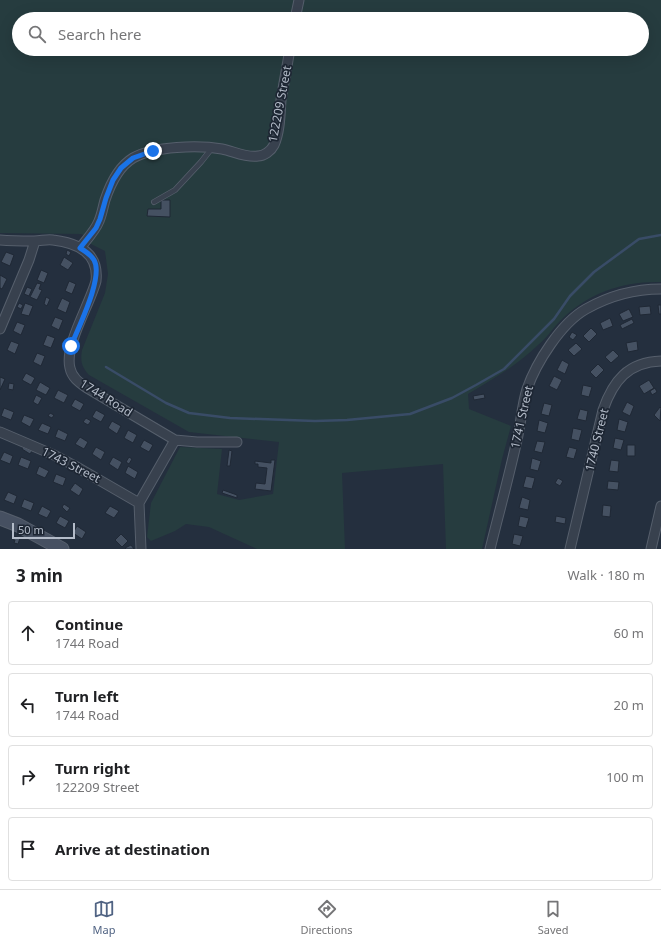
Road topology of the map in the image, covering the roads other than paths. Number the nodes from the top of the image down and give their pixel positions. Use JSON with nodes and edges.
{"nodes":[{"id":1,"x":298,"y":0,"type":"edge"},
{"id":2,"x":296,"y":12,"type":"edge"},
{"id":3,"x":289,"y":56,"type":"edge"},
{"id":4,"x":212,"y":148,"type":"junction"},
{"id":5,"x":154,"y":202,"type":"dead end"},
{"id":6,"x":0,"y":240,"type":"edge"},
{"id":7,"x":35,"y":241,"type":"junction"},
{"id":8,"x":80,"y":248,"type":"junction"},
{"id":9,"x":661,"y":288,"type":"edge"},
{"id":10,"x":0,"y":329,"type":"edge"},
{"id":11,"x":661,"y":361,"type":"edge"},
{"id":12,"x":0,"y":432,"type":"edge"},
{"id":13,"x":175,"y":440,"type":"junction"},
{"id":14,"x":237,"y":442,"type":"dead end"},
{"id":15,"x":139,"y":503,"type":"junction"},
{"id":16,"x":661,"y":506,"type":"edge"},
{"id":17,"x":0,"y":518,"type":"edge"},
{"id":18,"x":654,"y":546,"type":"edge"},
{"id":19,"x":62,"y":549,"type":"edge"},
{"id":20,"x":141,"y":549,"type":"edge"},
{"id":21,"x":490,"y":549,"type":"edge"},
{"id":22,"x":570,"y":549,"type":"edge"}],
"edges":[{"from":1,"to":2,"type":"street"},
{"from":3,"to":4,"type":"street","name":"122209 Street"},
{"from":4,"to":5,"type":"lane"},
{"from":4,"to":8,"type":"street","name":"122209 Street"},
{"from":6,"to":7,"type":"street","name":"1744 Road"},
{"from":7,"to":8,"type":"street","name":"1744 Road"},
{"from":7,"to":10,"type":"street"},
{"from":8,"to":13,"type":"street","name":"1744 Road"},
{"from":9,"to":21,"type":"street","name":"1741 Street"},
{"from":11,"to":22,"type":"street","name":"1740 Street"},
{"from":12,"to":15,"type":"street","name":"1743 Street"},
{"from":13,"to":14,"type":"street","name":"1744 Road"},
{"from":13,"to":15,"type":"street"},
{"from":15,"to":20,"type":"street"},
{"from":16,"to":18,"type":"street"},
{"from":17,"to":19,"type":"street"}]}
